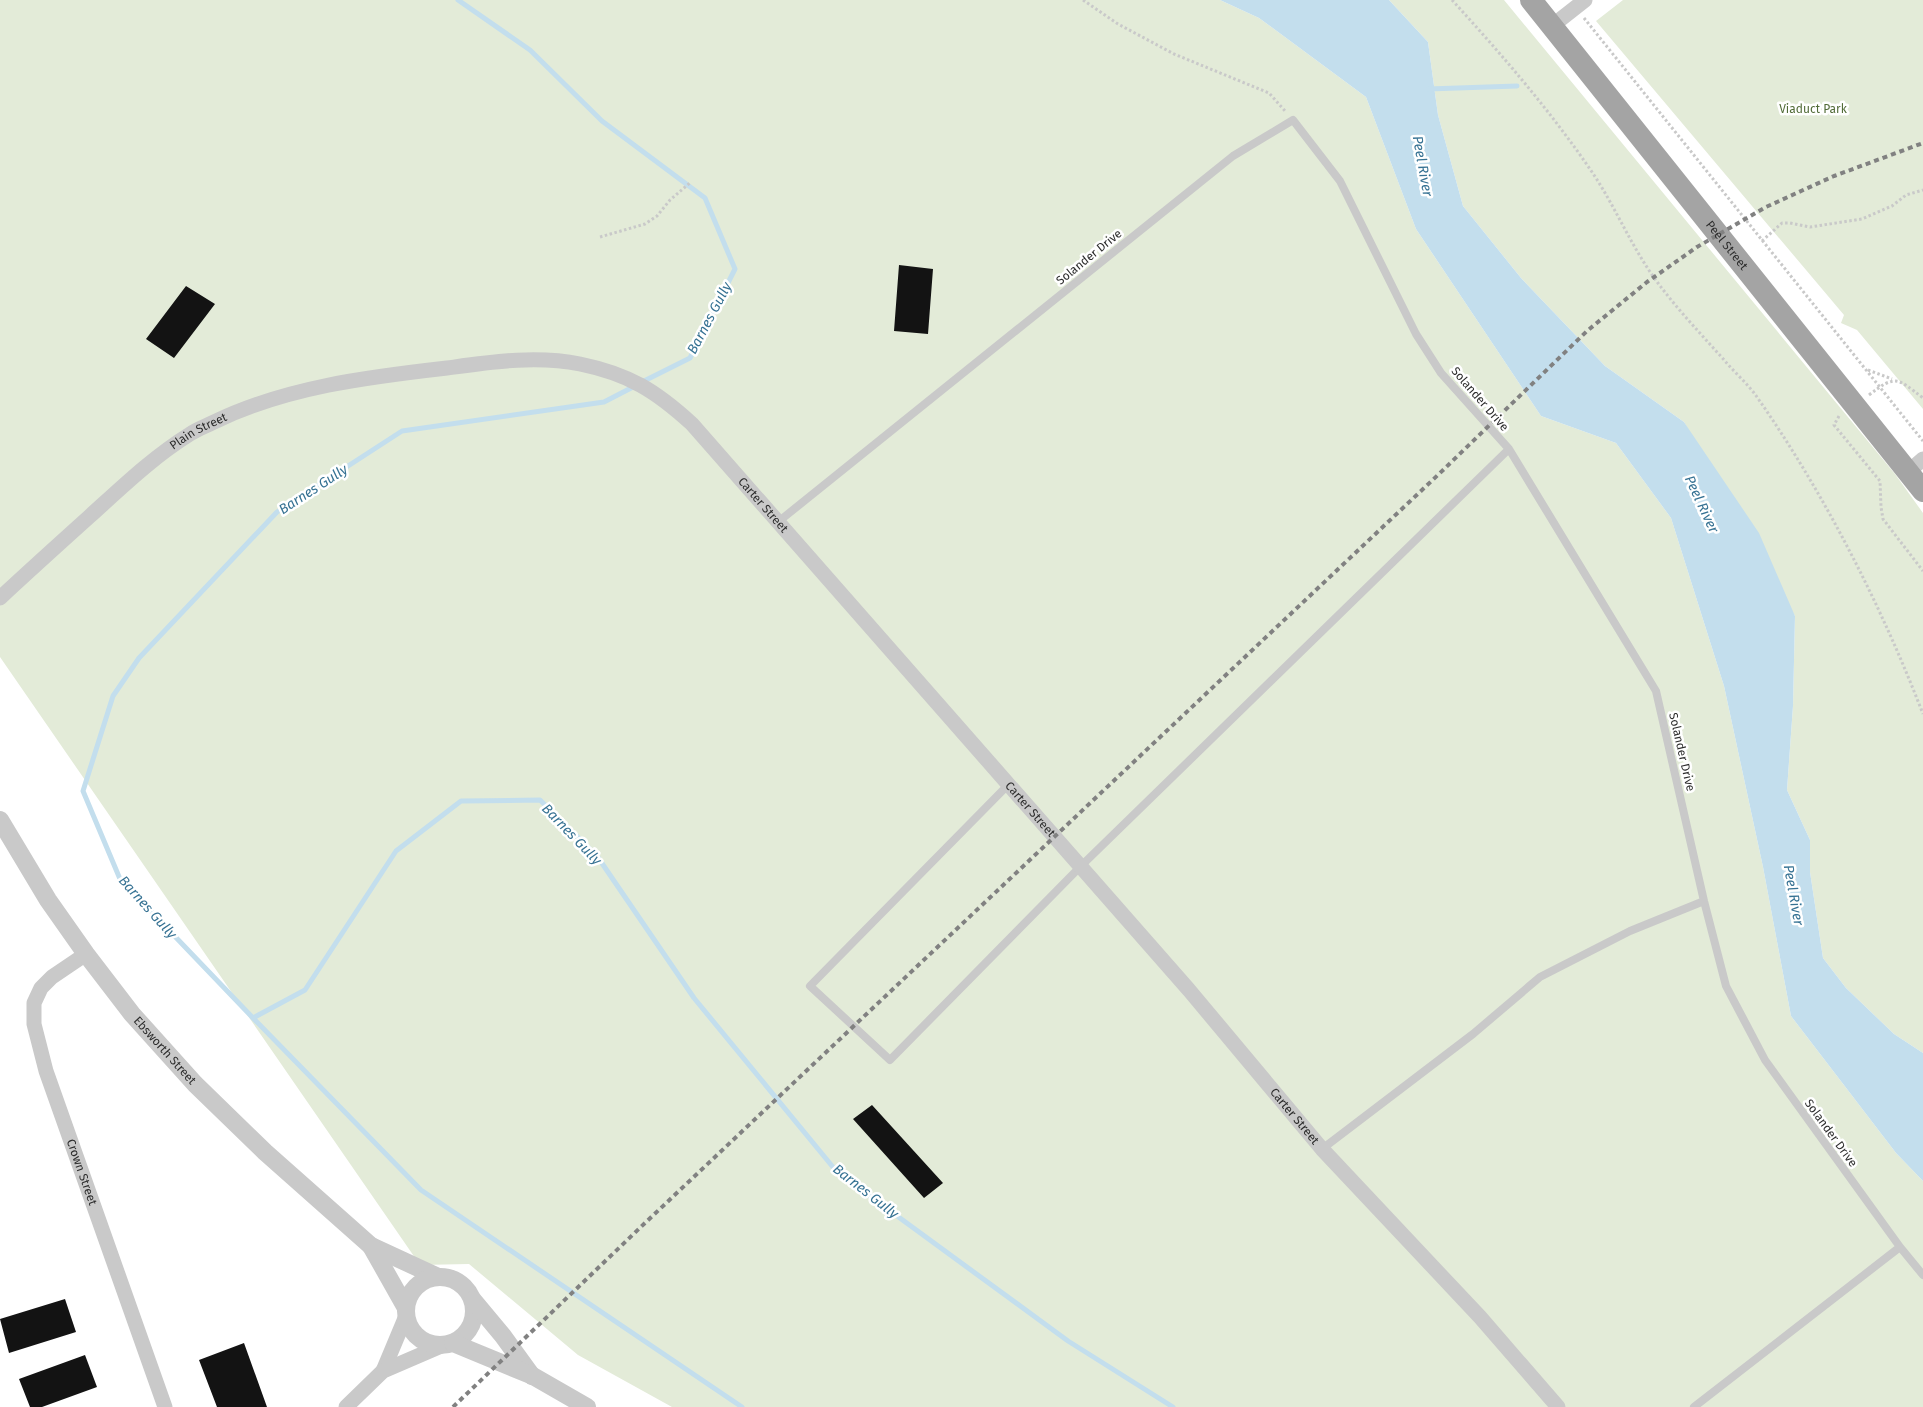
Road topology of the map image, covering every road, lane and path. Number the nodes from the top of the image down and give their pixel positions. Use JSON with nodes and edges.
{"nodes":[{"id":1,"x":1083,"y":0,"type":"edge"},
{"id":2,"x":1452,"y":0,"type":"edge"},
{"id":3,"x":1531,"y":0,"type":"edge"},
{"id":4,"x":1580,"y":4,"type":"edge"},
{"id":5,"x":1552,"y":26,"type":"junction"},
{"id":6,"x":1293,"y":120,"type":"junction"},
{"id":7,"x":691,"y":182,"type":"dead end"},
{"id":8,"x":1923,"y":190,"type":"edge"},
{"id":9,"x":600,"y":237,"type":"dead end"},
{"id":10,"x":1762,"y":241,"type":"junction"},
{"id":11,"x":1864,"y":368,"type":"junction"},
{"id":12,"x":425,"y":370,"type":"joint"},
{"id":13,"x":1895,"y":380,"type":"junction"},
{"id":14,"x":1880,"y":387,"type":"junction"},
{"id":15,"x":1923,"y":398,"type":"edge"},
{"id":16,"x":1854,"y":405,"type":"junction"},
{"id":17,"x":1923,"y":441,"type":"edge"},
{"id":18,"x":1509,"y":449,"type":"junction"},
{"id":19,"x":1915,"y":466,"type":"edge"},
{"id":20,"x":1923,"y":491,"type":"edge"},
{"id":21,"x":778,"y":522,"type":"junction"},
{"id":22,"x":1923,"y":571,"type":"edge"},
{"id":23,"x":17,"y":582,"type":"junction"},
{"id":24,"x":0,"y":590,"type":"edge"},
{"id":25,"x":0,"y":598,"type":"edge"},
{"id":26,"x":1923,"y":714,"type":"edge"},
{"id":27,"x":1008,"y":785,"type":"junction"},
{"id":28,"x":0,"y":820,"type":"edge"},
{"id":29,"x":1080,"y":866,"type":"junction"},
{"id":30,"x":1704,"y":901,"type":"junction"},
{"id":31,"x":86,"y":954,"type":"junction"},
{"id":32,"x":1322,"y":1149,"type":"junction"},
{"id":33,"x":371,"y":1246,"type":"junction"},
{"id":34,"x":1900,"y":1248,"type":"junction"},
{"id":35,"x":1923,"y":1275,"type":"edge"},
{"id":36,"x":438,"y":1276,"type":"junction"},
{"id":37,"x":473,"y":1300,"type":"junction"},
{"id":38,"x":406,"y":1312,"type":"junction"},
{"id":39,"x":447,"y":1344,"type":"junction"},
{"id":40,"x":384,"y":1371,"type":"junction"},
{"id":41,"x":533,"y":1376,"type":"junction"},
{"id":42,"x":565,"y":1402,"type":"edge"},
{"id":43,"x":165,"y":1407,"type":"edge"},
{"id":44,"x":346,"y":1407,"type":"edge"},
{"id":45,"x":587,"y":1407,"type":"edge"},
{"id":46,"x":1558,"y":1407,"type":"edge"},
{"id":47,"x":1694,"y":1407,"type":"edge"}],
"edges":[{"from":1,"to":6,"type":"path"},
{"from":2,"to":26,"type":"path"},
{"from":3,"to":5,"type":"main road","name":"Peel Street"},
{"from":4,"to":5,"type":"street"},
{"from":4,"to":10,"type":"path"},
{"from":5,"to":16,"type":"main road","name":"Peel Street"},
{"from":6,"to":18,"type":"lane","name":"Solander Drive"},
{"from":6,"to":21,"type":"lane","name":"Solander Drive"},
{"from":7,"to":9,"type":"path"},
{"from":8,"to":10,"type":"path"},
{"from":10,"to":11,"type":"path"},
{"from":11,"to":13,"type":"path"},
{"from":11,"to":14,"type":"path"},
{"from":12,"to":21,"type":"street","name":"Carter Street"},
{"from":12,"to":23,"type":"street","name":"Plain Street"},
{"from":13,"to":14,"type":"path"},
{"from":13,"to":15,"type":"path"},
{"from":14,"to":16,"type":"path"},
{"from":14,"to":17,"type":"path"},
{"from":16,"to":19,"type":"main road","name":"Peel Street"},
{"from":16,"to":22,"type":"path"},
{"from":18,"to":29,"type":"lane"},
{"from":18,"to":30,"type":"lane","name":"Solander Drive"},
{"from":19,"to":20,"type":"main road","name":"Peel Street"},
{"from":21,"to":27,"type":"street","name":"Carter Street"},
{"from":23,"to":24,"type":"street","name":"Plain Street"},
{"from":23,"to":25,"type":"street","name":"Plain Street"},
{"from":27,"to":29,"type":"street","name":"Carter Street"},
{"from":27,"to":29,"type":"lane"},
{"from":28,"to":31,"type":"street","name":"Ebsworth Street"},
{"from":29,"to":32,"type":"street","name":"Carter Street"},
{"from":30,"to":32,"type":"lane"},
{"from":30,"to":34,"type":"lane","name":"Solander Drive"},
{"from":31,"to":33,"type":"street","name":"Ebsworth Street"},
{"from":31,"to":43,"type":"street","name":"Crown Street"},
{"from":32,"to":46,"type":"street","name":"Carter Street"},
{"from":33,"to":36,"type":"street","name":"Ebsworth Street"},
{"from":33,"to":38,"type":"street","name":"Ebsworth Street"},
{"from":34,"to":35,"type":"lane","name":"Solander Drive"},
{"from":34,"to":47,"type":"lane"},
{"from":36,"to":37,"type":"street"},
{"from":36,"to":38,"type":"street"},
{"from":37,"to":39,"type":"street"},
{"from":37,"to":41,"type":"street"},
{"from":38,"to":39,"type":"street"},
{"from":38,"to":40,"type":"street"},
{"from":39,"to":40,"type":"street"},
{"from":39,"to":41,"type":"street"},
{"from":40,"to":44,"type":"street"},
{"from":41,"to":42,"type":"street"},
{"from":42,"to":45,"type":"street"}]}
